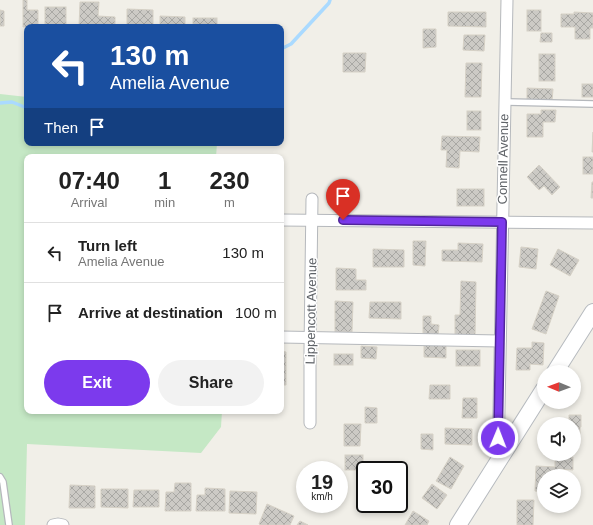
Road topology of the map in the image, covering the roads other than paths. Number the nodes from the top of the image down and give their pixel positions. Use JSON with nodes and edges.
{"nodes":[{"id":1,"x":507,"y":0,"type":"edge"},
{"id":2,"x":504,"y":102,"type":"junction"},
{"id":3,"x":593,"y":104,"type":"edge"},
{"id":4,"x":312,"y":199,"type":"dead end"},
{"id":5,"x":284,"y":220,"type":"edge"},
{"id":6,"x":312,"y":220,"type":"junction"},
{"id":7,"x":502,"y":222,"type":"junction"},
{"id":8,"x":593,"y":223,"type":"edge"},
{"id":9,"x":593,"y":312,"type":"edge"},
{"id":10,"x":284,"y":337,"type":"edge"},
{"id":11,"x":310,"y":337,"type":"junction"},
{"id":12,"x":500,"y":341,"type":"junction"},
{"id":13,"x":559,"y":365,"type":"edge"},
{"id":14,"x":537,"y":400,"type":"edge"},
{"id":15,"x":310,"y":423,"type":"dead end"},
{"id":16,"x":498,"y":462,"type":"junction"},
{"id":17,"x":0,"y":477,"type":"edge"},
{"id":18,"x":9,"y":525,"type":"edge"},
{"id":19,"x":53,"y":525,"type":"edge"},
{"id":20,"x":62,"y":525,"type":"edge"},
{"id":21,"x":458,"y":525,"type":"edge"}],
"edges":[{"from":1,"to":2,"type":"street","name":"Connell Avenue"},
{"from":2,"to":3,"type":"lane"},
{"from":2,"to":7,"type":"street","name":"Connell Avenue"},
{"from":4,"to":6,"type":"street","name":"Lippencott Avenue"},
{"from":5,"to":6,"type":"street"},
{"from":6,"to":7,"type":"street"},
{"from":6,"to":11,"type":"street","name":"Lippencott Avenue"},
{"from":7,"to":8,"type":"street"},
{"from":7,"to":12,"type":"street","name":"Connell Avenue"},
{"from":9,"to":13,"type":"main road"},
{"from":10,"to":11,"type":"street"},
{"from":11,"to":12,"type":"street"},
{"from":11,"to":15,"type":"street","name":"Lippencott Avenue"},
{"from":12,"to":16,"type":"street","name":"Connell Avenue"},
{"from":14,"to":16,"type":"main road"},
{"from":16,"to":21,"type":"main road"},
{"from":17,"to":18,"type":"lane"},
{"from":19,"to":20,"type":"street"}]}
